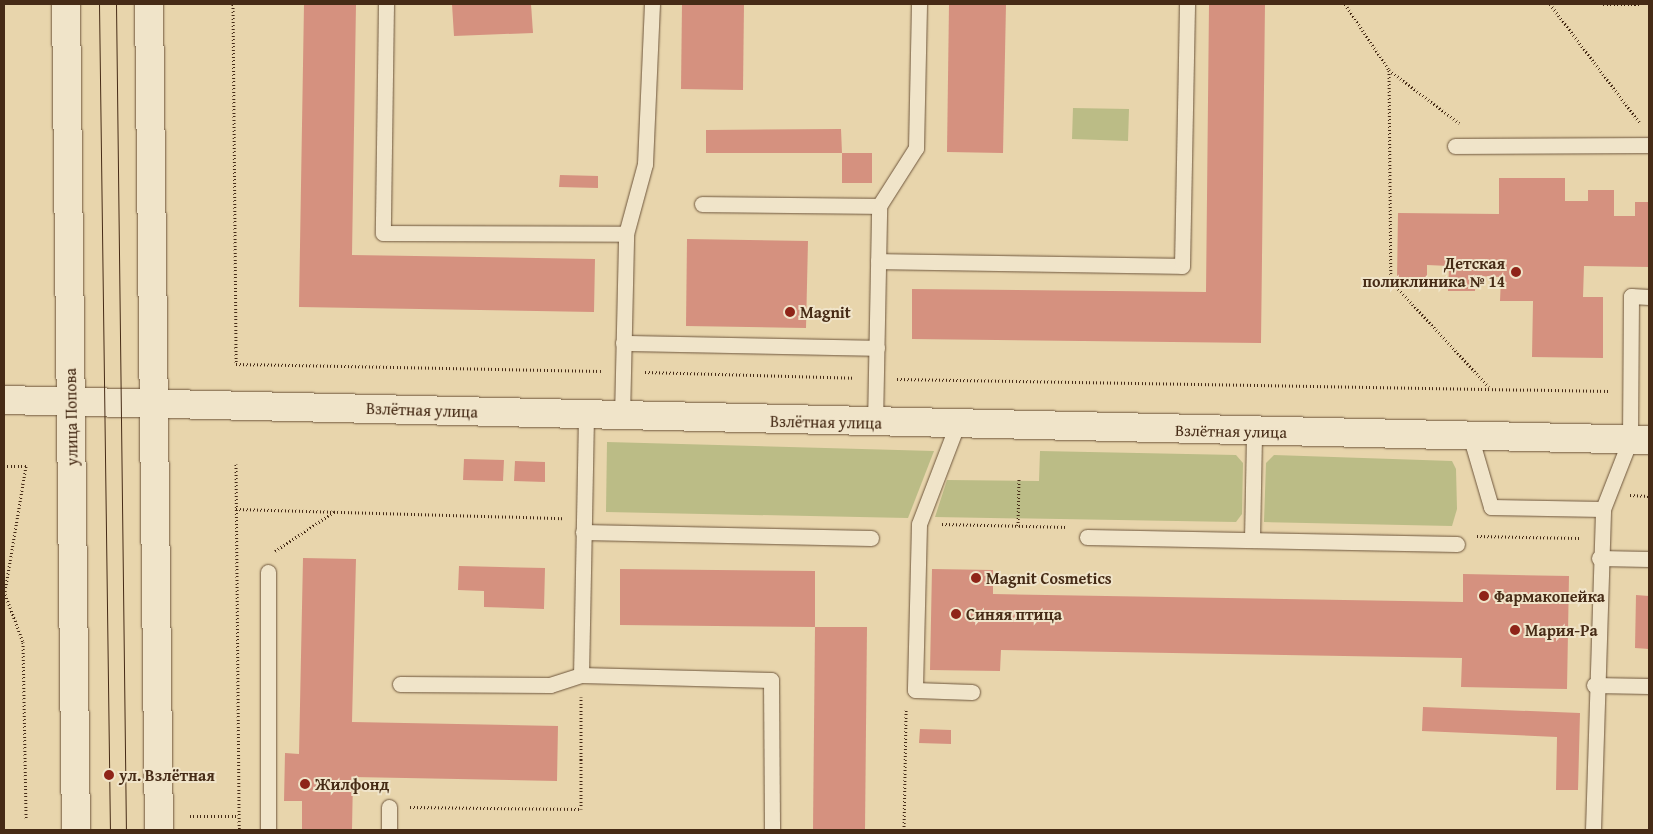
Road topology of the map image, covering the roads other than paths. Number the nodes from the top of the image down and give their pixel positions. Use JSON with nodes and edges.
{"nodes":[{"id":1,"x":66,"y":4,"type":"edge"},
{"id":2,"x":149,"y":4,"type":"edge"},
{"id":3,"x":386,"y":4,"type":"edge"},
{"id":4,"x":652,"y":4,"type":"edge"},
{"id":5,"x":919,"y":4,"type":"edge"},
{"id":6,"x":1187,"y":4,"type":"edge"},
{"id":7,"x":1649,"y":145,"type":"edge"},
{"id":8,"x":1456,"y":146,"type":"dead end"},
{"id":9,"x":702,"y":204,"type":"dead end"},
{"id":10,"x":879,"y":206,"type":"junction"},
{"id":11,"x":626,"y":234,"type":"junction"},
{"id":12,"x":878,"y":261,"type":"junction"},
{"id":13,"x":1649,"y":297,"type":"edge"},
{"id":14,"x":623,"y":343,"type":"junction"},
{"id":15,"x":877,"y":348,"type":"junction"},
{"id":16,"x":4,"y":400,"type":"edge"},
{"id":17,"x":71,"y":400,"type":"junction"},
{"id":18,"x":154,"y":401,"type":"junction"},
{"id":19,"x":586,"y":416,"type":"junction"},
{"id":20,"x":622,"y":417,"type":"junction"},
{"id":21,"x":875,"y":424,"type":"junction"},
{"id":22,"x":957,"y":425,"type":"junction"},
{"id":23,"x":1254,"y":432,"type":"junction"},
{"id":24,"x":1470,"y":435,"type":"junction"},
{"id":25,"x":1640,"y":440,"type":"edge"},
{"id":26,"x":1603,"y":509,"type":"junction"},
{"id":27,"x":583,"y":532,"type":"junction"},
{"id":28,"x":1087,"y":537,"type":"dead end"},
{"id":29,"x":871,"y":538,"type":"dead end"},
{"id":30,"x":1252,"y":540,"type":"junction"},
{"id":31,"x":1461,"y":540,"type":"road end"},
{"id":32,"x":1599,"y":558,"type":"junction"},
{"id":33,"x":1649,"y":559,"type":"edge"},
{"id":34,"x":268,"y":572,"type":"dead end"},
{"id":35,"x":581,"y":675,"type":"junction"},
{"id":36,"x":400,"y":684,"type":"dead end"},
{"id":37,"x":1594,"y":685,"type":"junction"},
{"id":38,"x":1649,"y":686,"type":"edge"},
{"id":39,"x":972,"y":692,"type":"dead end"},
{"id":40,"x":389,"y":807,"type":"road end"},
{"id":41,"x":76,"y":830,"type":"edge"},
{"id":42,"x":160,"y":830,"type":"edge"},
{"id":43,"x":268,"y":830,"type":"edge"},
{"id":44,"x":389,"y":830,"type":"edge"},
{"id":45,"x":772,"y":830,"type":"edge"},
{"id":46,"x":1593,"y":830,"type":"edge"}],
"edges":[{"from":1,"to":17,"type":"main road","name":"улица Попова"},
{"from":2,"to":18,"type":"main road"},
{"from":3,"to":11,"type":"lane"},
{"from":4,"to":11,"type":"lane"},
{"from":5,"to":10,"type":"lane"},
{"from":6,"to":12,"type":"lane"},
{"from":7,"to":8,"type":"lane"},
{"from":9,"to":10,"type":"lane"},
{"from":10,"to":12,"type":"lane"},
{"from":11,"to":14,"type":"lane"},
{"from":12,"to":15,"type":"lane"},
{"from":13,"to":25,"type":"lane"},
{"from":14,"to":15,"type":"lane"},
{"from":14,"to":20,"type":"lane"},
{"from":15,"to":21,"type":"lane"},
{"from":16,"to":17,"type":"main road","name":"Взлётная улица"},
{"from":17,"to":18,"type":"main road","name":"Взлётная улица"},
{"from":17,"to":41,"type":"main road","name":"улица Попова"},
{"from":18,"to":19,"type":"main road","name":"Взлётная улица"},
{"from":18,"to":42,"type":"main road"},
{"from":19,"to":20,"type":"main road","name":"Взлётная улица"},
{"from":19,"to":27,"type":"lane"},
{"from":20,"to":21,"type":"main road","name":"Взлётная улица"},
{"from":21,"to":22,"type":"main road","name":"Взлётная улица"},
{"from":22,"to":23,"type":"main road","name":"Взлётная улица"},
{"from":22,"to":39,"type":"lane"},
{"from":23,"to":24,"type":"main road","name":"Взлётная улица"},
{"from":23,"to":30,"type":"lane"},
{"from":24,"to":25,"type":"main road","name":"Взлётная улица"},
{"from":24,"to":26,"type":"lane"},
{"from":25,"to":26,"type":"lane"},
{"from":26,"to":32,"type":"lane"},
{"from":27,"to":29,"type":"lane"},
{"from":27,"to":35,"type":"lane"},
{"from":28,"to":30,"type":"lane"},
{"from":30,"to":31,"type":"lane"},
{"from":32,"to":33,"type":"lane"},
{"from":32,"to":37,"type":"lane"},
{"from":34,"to":43,"type":"lane"},
{"from":35,"to":36,"type":"lane"},
{"from":35,"to":45,"type":"lane"},
{"from":37,"to":38,"type":"lane"},
{"from":37,"to":46,"type":"lane"},
{"from":40,"to":44,"type":"lane"}]}
